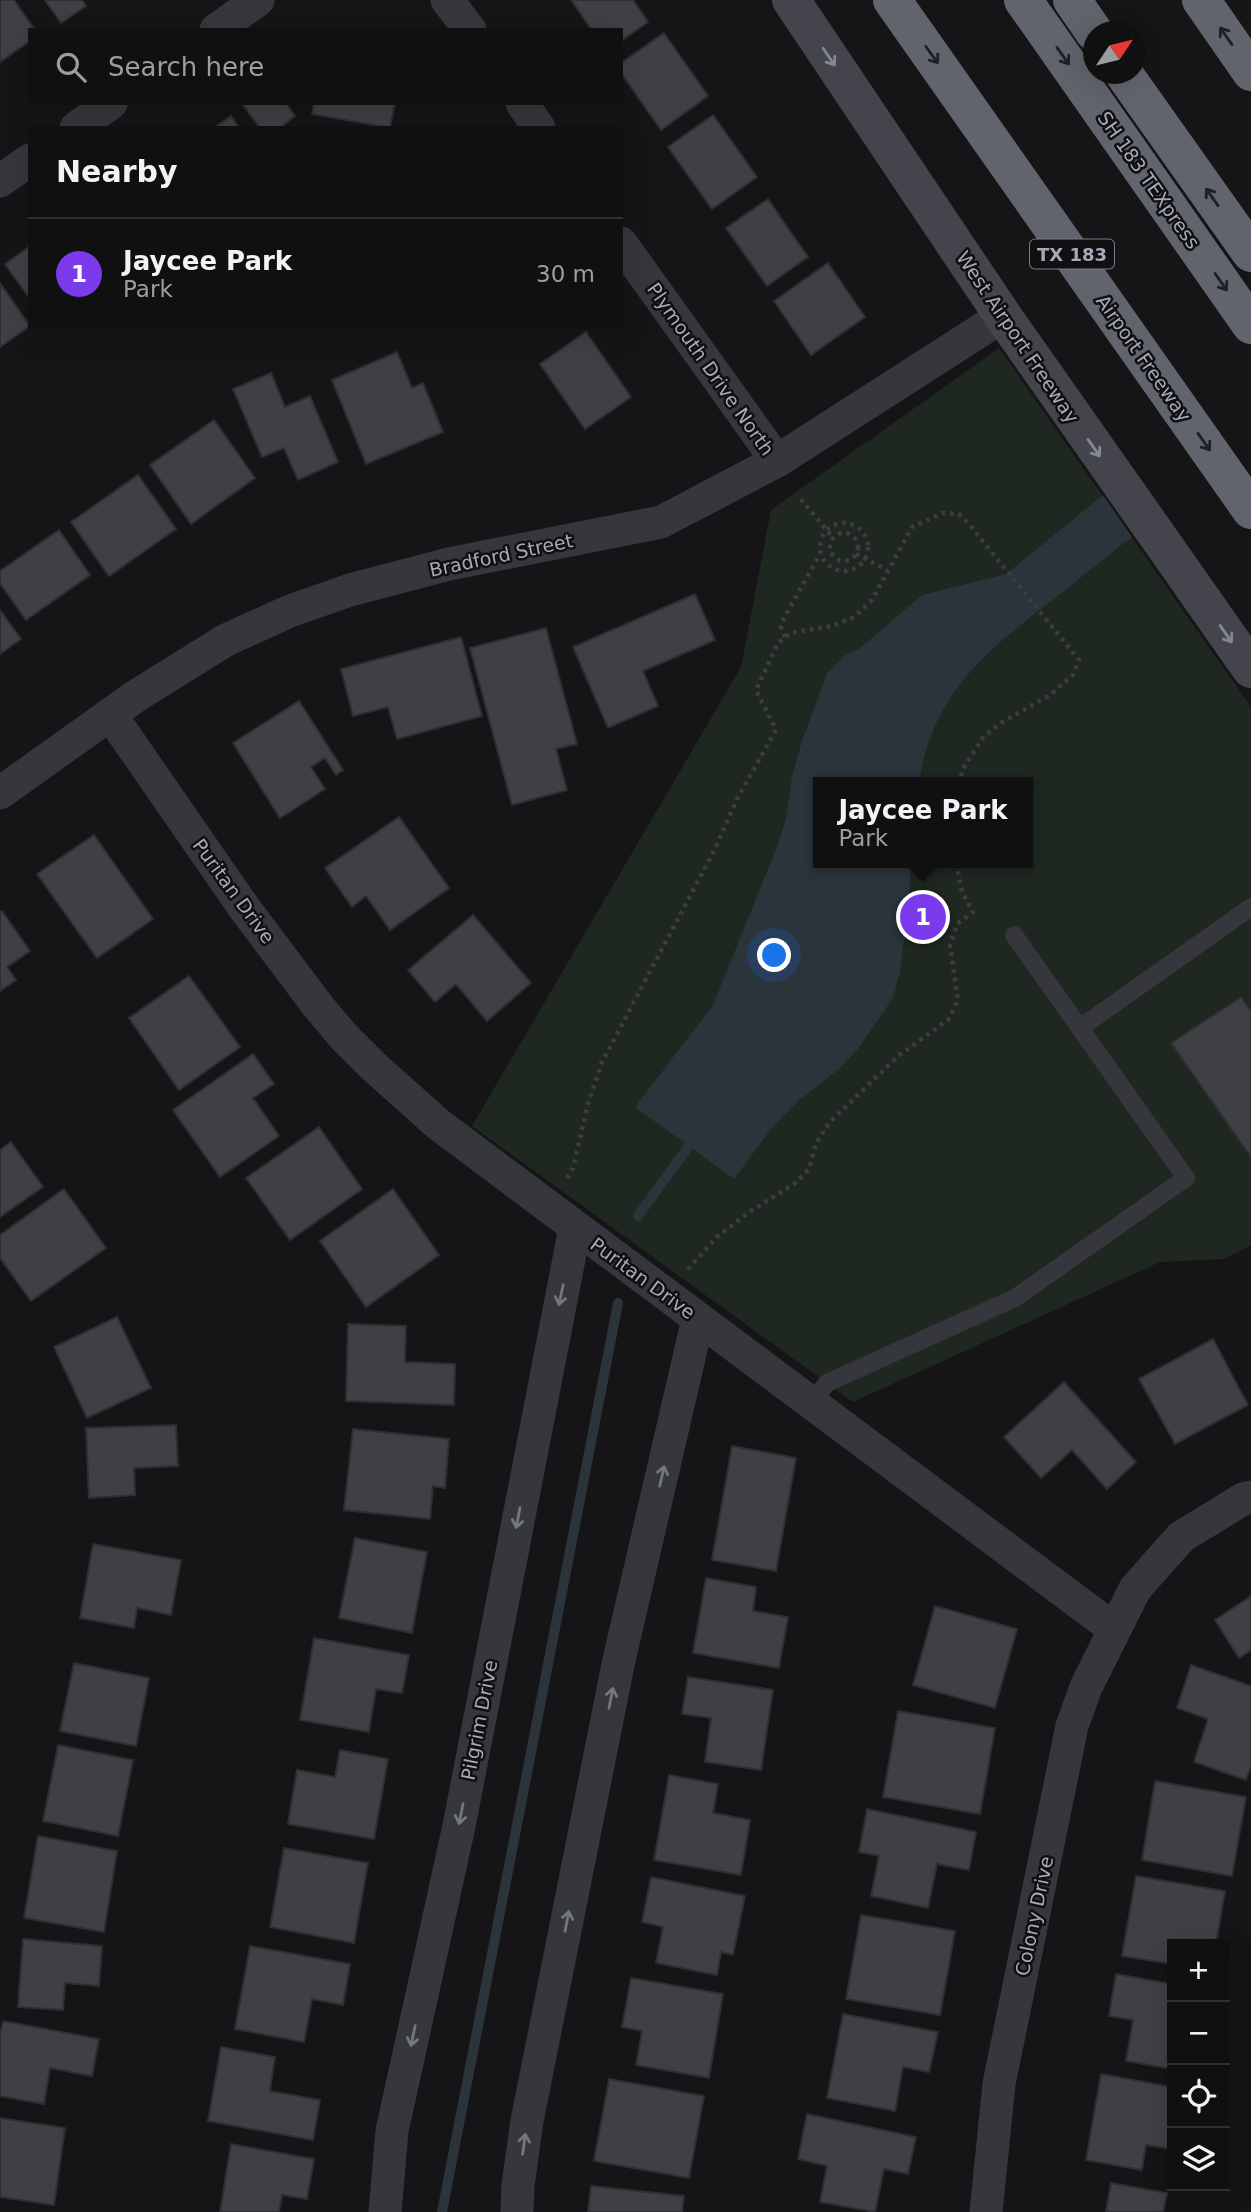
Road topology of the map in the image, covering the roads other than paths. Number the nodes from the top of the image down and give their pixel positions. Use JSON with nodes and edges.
{"nodes":[{"id":1,"x":258,"y":0,"type":"edge"},
{"id":2,"x":447,"y":0,"type":"edge"},
{"id":3,"x":791,"y":0,"type":"edge"},
{"id":4,"x":892,"y":0,"type":"edge"},
{"id":5,"x":1024,"y":0,"type":"edge"},
{"id":6,"x":1072,"y":0,"type":"edge"},
{"id":7,"x":1201,"y":0,"type":"edge"},
{"id":8,"x":1086,"y":21,"type":"edge"},
{"id":9,"x":219,"y":28,"type":"edge"},
{"id":10,"x":468,"y":28,"type":"edge"},
{"id":11,"x":1251,"y":72,"type":"edge"},
{"id":12,"x":1131,"y":84,"type":"edge"},
{"id":13,"x":108,"y":105,"type":"edge"},
{"id":14,"x":523,"y":105,"type":"edge"},
{"id":15,"x":79,"y":126,"type":"edge"},
{"id":16,"x":538,"y":126,"type":"edge"},
{"id":17,"x":28,"y":161,"type":"edge"},
{"id":18,"x":0,"y":181,"type":"edge"},
{"id":19,"x":623,"y":246,"type":"edge"},
{"id":20,"x":1251,"y":253,"type":"edge"},
{"id":21,"x":1003,"y":316,"type":"junction"},
{"id":22,"x":1251,"y":325,"type":"edge"},
{"id":23,"x":777,"y":461,"type":"junction"},
{"id":24,"x":1251,"y":510,"type":"edge"},
{"id":25,"x":1251,"y":669,"type":"edge"},
{"id":26,"x":110,"y":714,"type":"junction"},
{"id":27,"x":0,"y":793,"type":"edge"},
{"id":28,"x":1251,"y":907,"type":"edge"},
{"id":29,"x":1014,"y":934,"type":"dead end"},
{"id":30,"x":1080,"y":1028,"type":"junction"},
{"id":31,"x":575,"y":1228,"type":"junction"},
{"id":32,"x":698,"y":1319,"type":"junction"},
{"id":33,"x":811,"y":1404,"type":"junction"},
{"id":34,"x":1251,"y":1497,"type":"edge"},
{"id":35,"x":1114,"y":1629,"type":"junction"},
{"id":36,"x":385,"y":2212,"type":"edge"},
{"id":37,"x":517,"y":2212,"type":"edge"},
{"id":38,"x":986,"y":2212,"type":"edge"}],
"edges":[{"from":1,"to":9,"type":"street"},
{"from":2,"to":10,"type":"street"},
{"from":3,"to":21,"type":"main road","name":"West Airport Freeway","one_way":true},
{"from":4,"to":24,"type":"highway","name":"Airport Freeway","number":"TX 183","one_way":true},
{"from":5,"to":22,"type":"highway","name":"SH 183 TEXpress","one_way":true},
{"from":6,"to":8,"type":"highway"},
{"from":11,"to":7,"type":"highway","one_way":true},
{"from":20,"to":12,"type":"highway","one_way":true},
{"from":13,"to":15,"type":"street"},
{"from":14,"to":16,"type":"street"},
{"from":17,"to":18,"type":"street"},
{"from":19,"to":23,"type":"street","name":"Plymouth Drive North"},
{"from":21,"to":23,"type":"street","name":"Bradford Street"},
{"from":21,"to":25,"type":"main road","name":"West Airport Freeway","one_way":true},
{"from":23,"to":26,"type":"street","name":"Bradford Street"},
{"from":26,"to":27,"type":"street","name":"Bradford Street"},
{"from":26,"to":31,"type":"street","name":"Puritan Drive"},
{"from":28,"to":30,"type":"lane"},
{"from":29,"to":30,"type":"lane"},
{"from":30,"to":33,"type":"lane"},
{"from":31,"to":32,"type":"street","name":"Puritan Drive"},
{"from":31,"to":36,"type":"street","name":"Pilgrim Drive","one_way":true},
{"from":32,"to":33,"type":"street","name":"Puritan Drive"},
{"from":37,"to":32,"type":"street","one_way":true},
{"from":33,"to":35,"type":"street","name":"Puritan Drive"},
{"from":34,"to":35,"type":"street"},
{"from":35,"to":38,"type":"street","name":"Colony Drive"}]}
